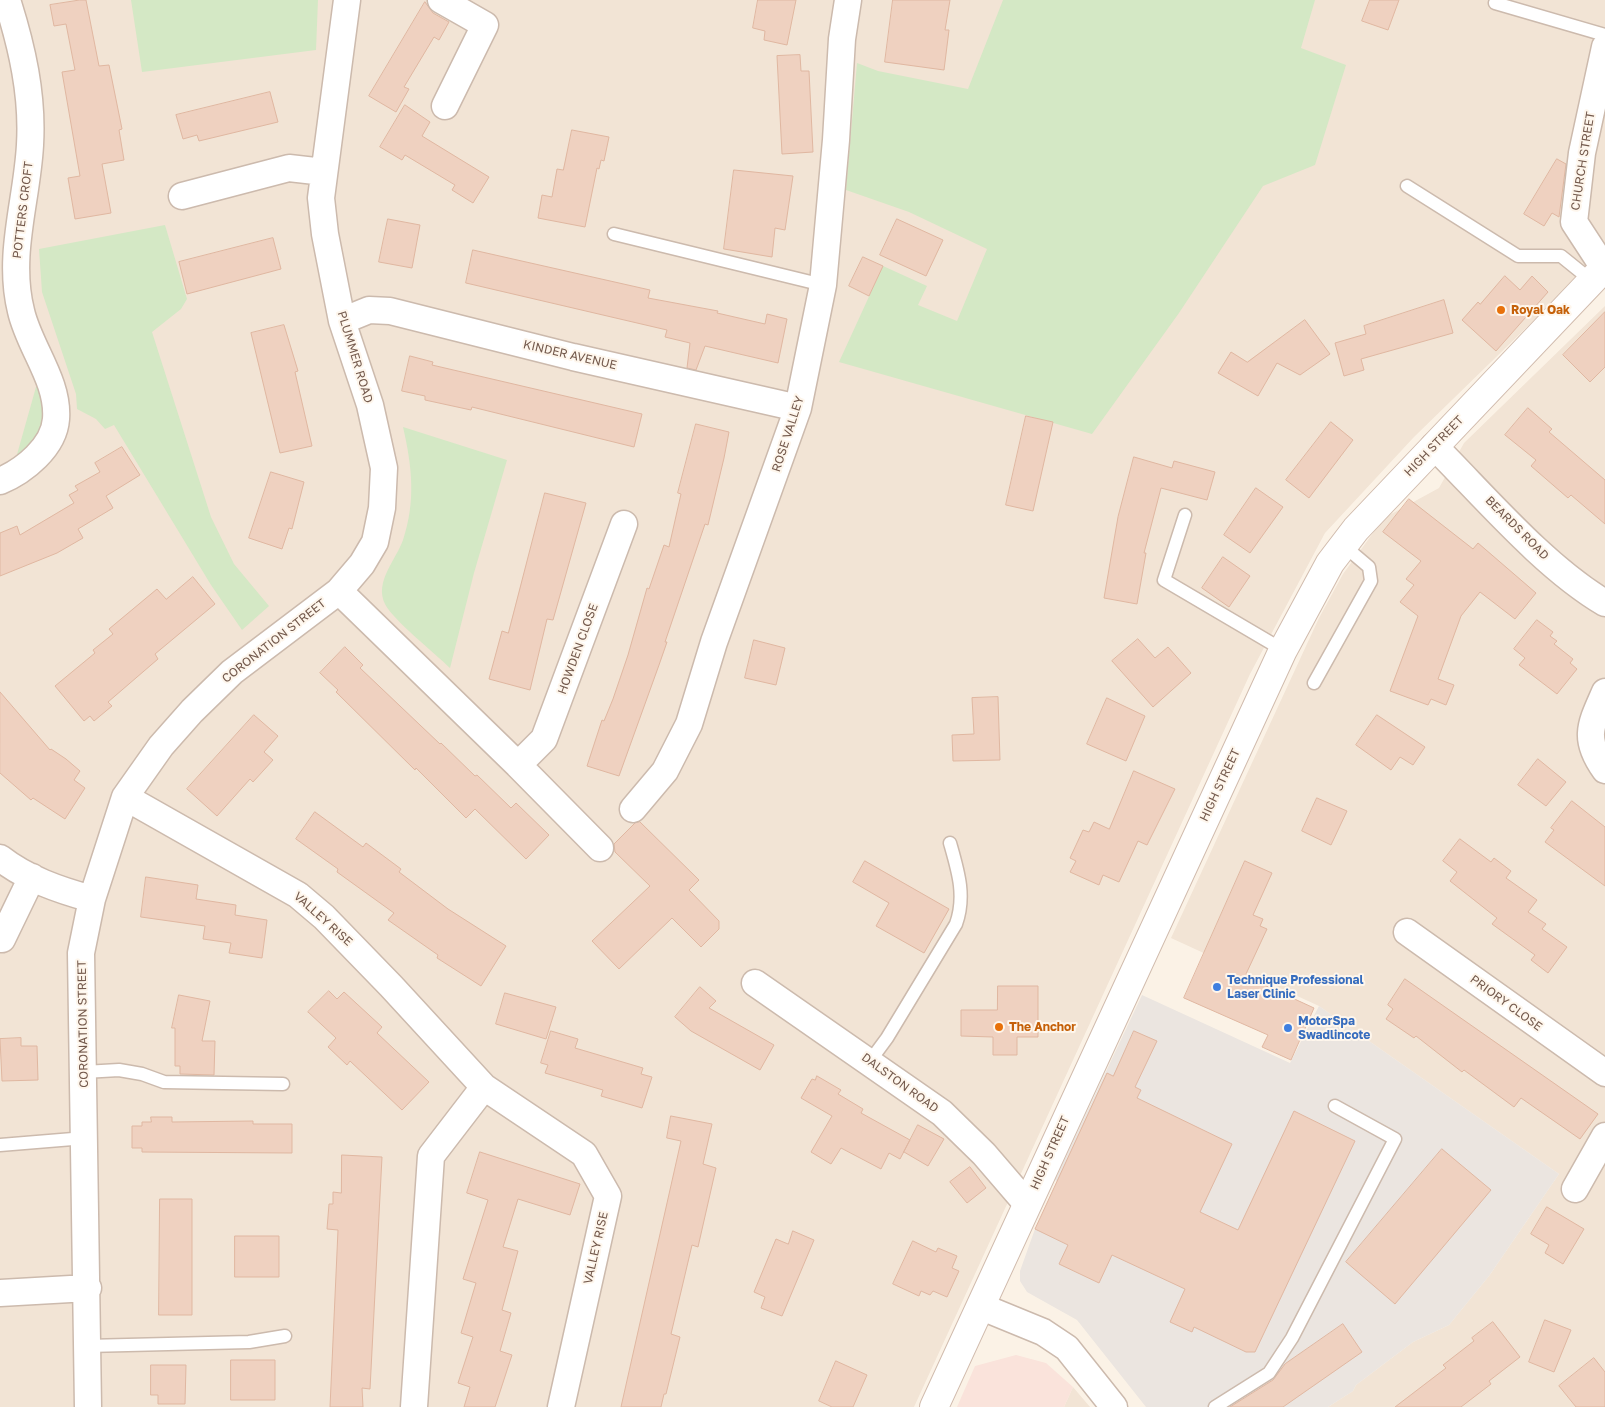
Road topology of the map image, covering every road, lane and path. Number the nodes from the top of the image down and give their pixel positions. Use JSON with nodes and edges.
{"nodes":[{"id":1,"x":7,"y":0,"type":"edge"},
{"id":2,"x":348,"y":0,"type":"edge"},
{"id":3,"x":441,"y":0,"type":"edge"},
{"id":4,"x":848,"y":0,"type":"edge"},
{"id":5,"x":1495,"y":3,"type":"dead end"},
{"id":6,"x":1605,"y":34,"type":"edge"},
{"id":7,"x":1605,"y":47,"type":"edge"},
{"id":8,"x":445,"y":106,"type":"dead end"},
{"id":9,"x":324,"y":172,"type":"junction"},
{"id":10,"x":1407,"y":186,"type":"dead end"},
{"id":11,"x":182,"y":196,"type":"dead end"},
{"id":12,"x":614,"y":234,"type":"dead end"},
{"id":13,"x":9,"y":249,"type":"edge"},
{"id":14,"x":1600,"y":272,"type":"edge"},
{"id":15,"x":823,"y":286,"type":"junction"},
{"id":16,"x":342,"y":321,"type":"junction"},
{"id":17,"x":798,"y":408,"type":"junction"},
{"id":18,"x":1434,"y":446,"type":"junction"},
{"id":19,"x":0,"y":481,"type":"edge"},
{"id":20,"x":1185,"y":515,"type":"dead end"},
{"id":21,"x":624,"y":524,"type":"dead end"},
{"id":22,"x":375,"y":542,"type":"joint"},
{"id":23,"x":1343,"y":545,"type":"junction"},
{"id":24,"x":339,"y":591,"type":"junction"},
{"id":25,"x":1605,"y":603,"type":"edge"},
{"id":26,"x":1283,"y":650,"type":"junction"},
{"id":27,"x":1314,"y":683,"type":"dead end"},
{"id":28,"x":1605,"y":692,"type":"edge"},
{"id":29,"x":518,"y":765,"type":"junction"},
{"id":30,"x":1605,"y":770,"type":"edge"},
{"id":31,"x":126,"y":797,"type":"junction"},
{"id":32,"x":633,"y":809,"type":"dead end"},
{"id":33,"x":950,"y":843,"type":"dead end"},
{"id":34,"x":600,"y":848,"type":"dead end"},
{"id":35,"x":0,"y":858,"type":"edge"},
{"id":36,"x":32,"y":877,"type":"junction"},
{"id":37,"x":92,"y":899,"type":"junction"},
{"id":38,"x":1407,"y":932,"type":"dead end"},
{"id":39,"x":2,"y":939,"type":"dead end"},
{"id":40,"x":755,"y":982,"type":"dead end"},
{"id":41,"x":870,"y":1061,"type":"junction"},
{"id":42,"x":84,"y":1072,"type":"junction"},
{"id":43,"x":1605,"y":1073,"type":"edge"},
{"id":44,"x":283,"y":1084,"type":"dead end"},
{"id":45,"x":484,"y":1087,"type":"junction"},
{"id":46,"x":1335,"y":1106,"type":"dead end"},
{"id":47,"x":1605,"y":1136,"type":"edge"},
{"id":48,"x":85,"y":1138,"type":"junction"},
{"id":49,"x":0,"y":1145,"type":"edge"},
{"id":50,"x":1575,"y":1189,"type":"dead end"},
{"id":51,"x":1027,"y":1204,"type":"junction"},
{"id":52,"x":88,"y":1288,"type":"junction"},
{"id":53,"x":0,"y":1293,"type":"edge"},
{"id":54,"x":982,"y":1307,"type":"junction"},
{"id":55,"x":285,"y":1336,"type":"dead end"},
{"id":56,"x":87,"y":1346,"type":"junction"},
{"id":57,"x":88,"y":1407,"type":"edge"},
{"id":58,"x":414,"y":1407,"type":"edge"},
{"id":59,"x":561,"y":1407,"type":"edge"},
{"id":60,"x":934,"y":1407,"type":"edge"},
{"id":61,"x":1114,"y":1407,"type":"edge"},
{"id":62,"x":1215,"y":1407,"type":"edge"}],
"edges":[{"from":1,"to":13,"type":"street","name":"POTTERS CROFT"},
{"from":2,"to":9,"type":"street","name":"PLUMMER ROAD"},
{"from":3,"to":8,"type":"street"},
{"from":4,"to":15,"type":"street","name":"ROSE VALLEY"},
{"from":5,"to":6,"type":"lane"},
{"from":7,"to":14,"type":"street","name":"CHURCH STREET"},
{"from":9,"to":11,"type":"street"},
{"from":9,"to":16,"type":"street","name":"PLUMMER ROAD"},
{"from":10,"to":14,"type":"lane"},
{"from":12,"to":15,"type":"lane"},
{"from":13,"to":19,"type":"street","name":"POTTERS CROFT"},
{"from":14,"to":18,"type":"main road","name":"HIGH STREET"},
{"from":15,"to":17,"type":"street","name":"ROSE VALLEY"},
{"from":16,"to":17,"type":"street","name":"KINDER AVENUE"},
{"from":16,"to":22,"type":"street","name":"PLUMMER ROAD"},
{"from":17,"to":32,"type":"street","name":"ROSE VALLEY"},
{"from":18,"to":23,"type":"main road","name":"HIGH STREET"},
{"from":18,"to":25,"type":"street","name":"BEARDS ROAD"},
{"from":20,"to":26,"type":"lane"},
{"from":21,"to":29,"type":"street","name":"HOWDEN CLOSE"},
{"from":22,"to":24,"type":"street","name":"CORONATION STREET"},
{"from":23,"to":26,"type":"main road","name":"HIGH STREET"},
{"from":23,"to":27,"type":"lane"},
{"from":24,"to":29,"type":"street"},
{"from":24,"to":31,"type":"street","name":"CORONATION STREET"},
{"from":26,"to":51,"type":"main road","name":"HIGH STREET"},
{"from":28,"to":30,"type":"street"},
{"from":29,"to":34,"type":"street"},
{"from":31,"to":37,"type":"street","name":"CORONATION STREET"},
{"from":31,"to":45,"type":"street","name":"VALLEY RISE"},
{"from":33,"to":41,"type":"lane"},
{"from":35,"to":36,"type":"street"},
{"from":36,"to":37,"type":"street"},
{"from":36,"to":39,"type":"street"},
{"from":37,"to":42,"type":"street","name":"CORONATION STREET"},
{"from":38,"to":43,"type":"street","name":"PRIORY CLOSE"},
{"from":40,"to":41,"type":"street","name":"DALSTON ROAD"},
{"from":41,"to":51,"type":"street","name":"DALSTON ROAD"},
{"from":42,"to":44,"type":"lane"},
{"from":42,"to":48,"type":"street","name":"CORONATION STREET"},
{"from":45,"to":58,"type":"street"},
{"from":45,"to":59,"type":"street","name":"VALLEY RISE"},
{"from":46,"to":62,"type":"lane"},
{"from":47,"to":50,"type":"street"},
{"from":48,"to":49,"type":"lane"},
{"from":48,"to":52,"type":"street","name":"CORONATION STREET"},
{"from":51,"to":54,"type":"main road","name":"HIGH STREET"},
{"from":52,"to":53,"type":"street"},
{"from":52,"to":56,"type":"street","name":"CORONATION STREET"},
{"from":54,"to":60,"type":"main road","name":"HIGH STREET"},
{"from":54,"to":61,"type":"street"},
{"from":55,"to":56,"type":"lane"},
{"from":56,"to":57,"type":"street","name":"CORONATION STREET"}]}
